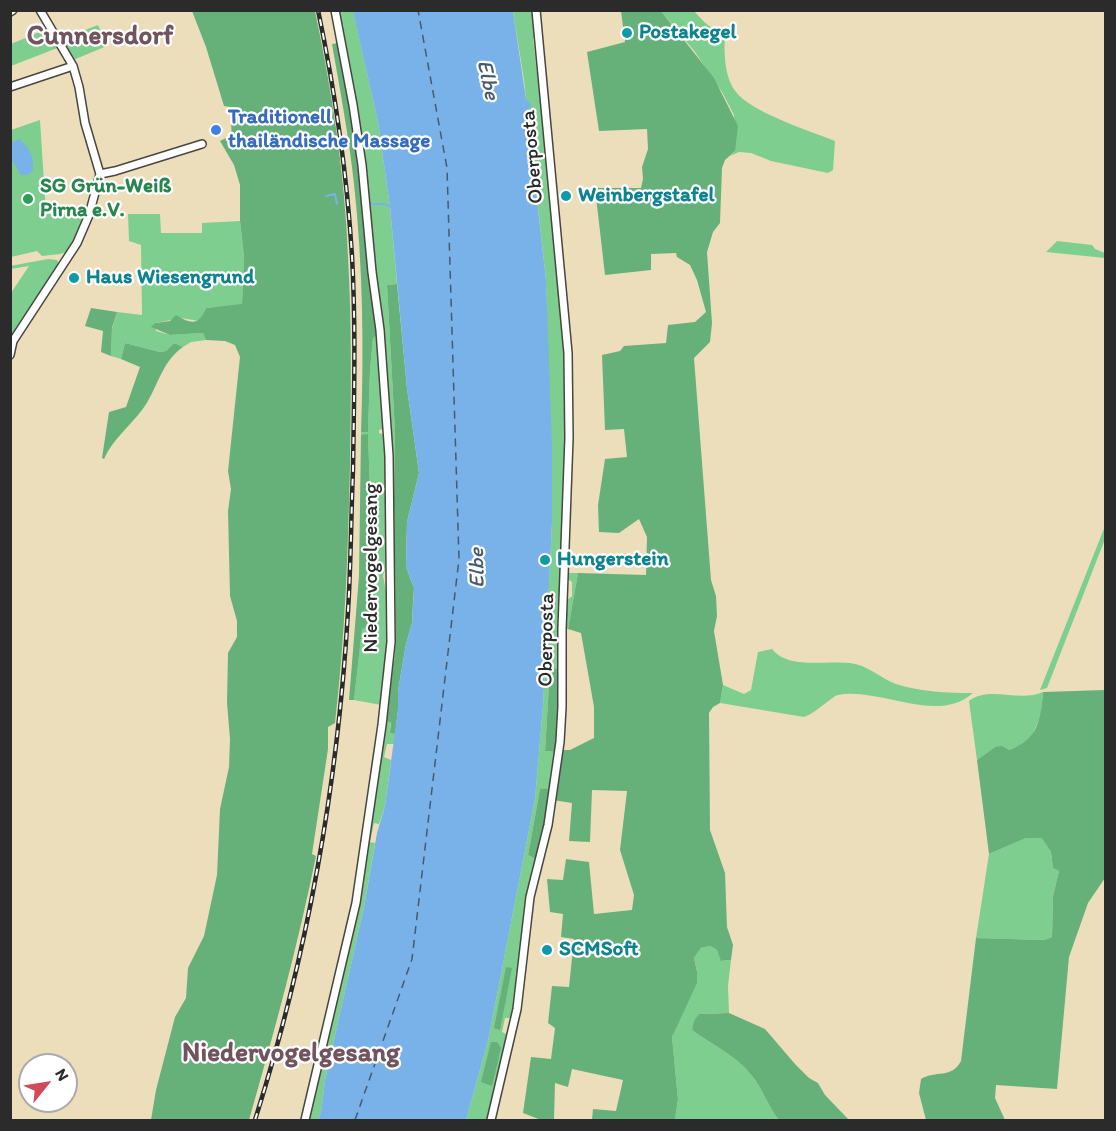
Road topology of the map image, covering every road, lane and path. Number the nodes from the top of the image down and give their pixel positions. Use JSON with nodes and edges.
{"nodes":[{"id":1,"x":40,"y":10,"type":"edge"},
{"id":2,"x":335,"y":10,"type":"edge"},
{"id":3,"x":536,"y":10,"type":"edge"},
{"id":4,"x":73,"y":66,"type":"junction"},
{"id":5,"x":10,"y":87,"type":"edge"},
{"id":6,"x":202,"y":144,"type":"dead end"},
{"id":7,"x":100,"y":174,"type":"junction"},
{"id":8,"x":10,"y":355,"type":"edge"},
{"id":9,"x":305,"y":1120,"type":"edge"},
{"id":10,"x":491,"y":1120,"type":"edge"}],
"edges":[{"from":1,"to":4,"type":"street"},
{"from":2,"to":9,"type":"street","name":"Niedervogelgesang"},
{"from":3,"to":10,"type":"street","name":"Oberposta"},
{"from":4,"to":5,"type":"street"},
{"from":4,"to":7,"type":"street"},
{"from":6,"to":7,"type":"street"},
{"from":7,"to":8,"type":"street"}]}
